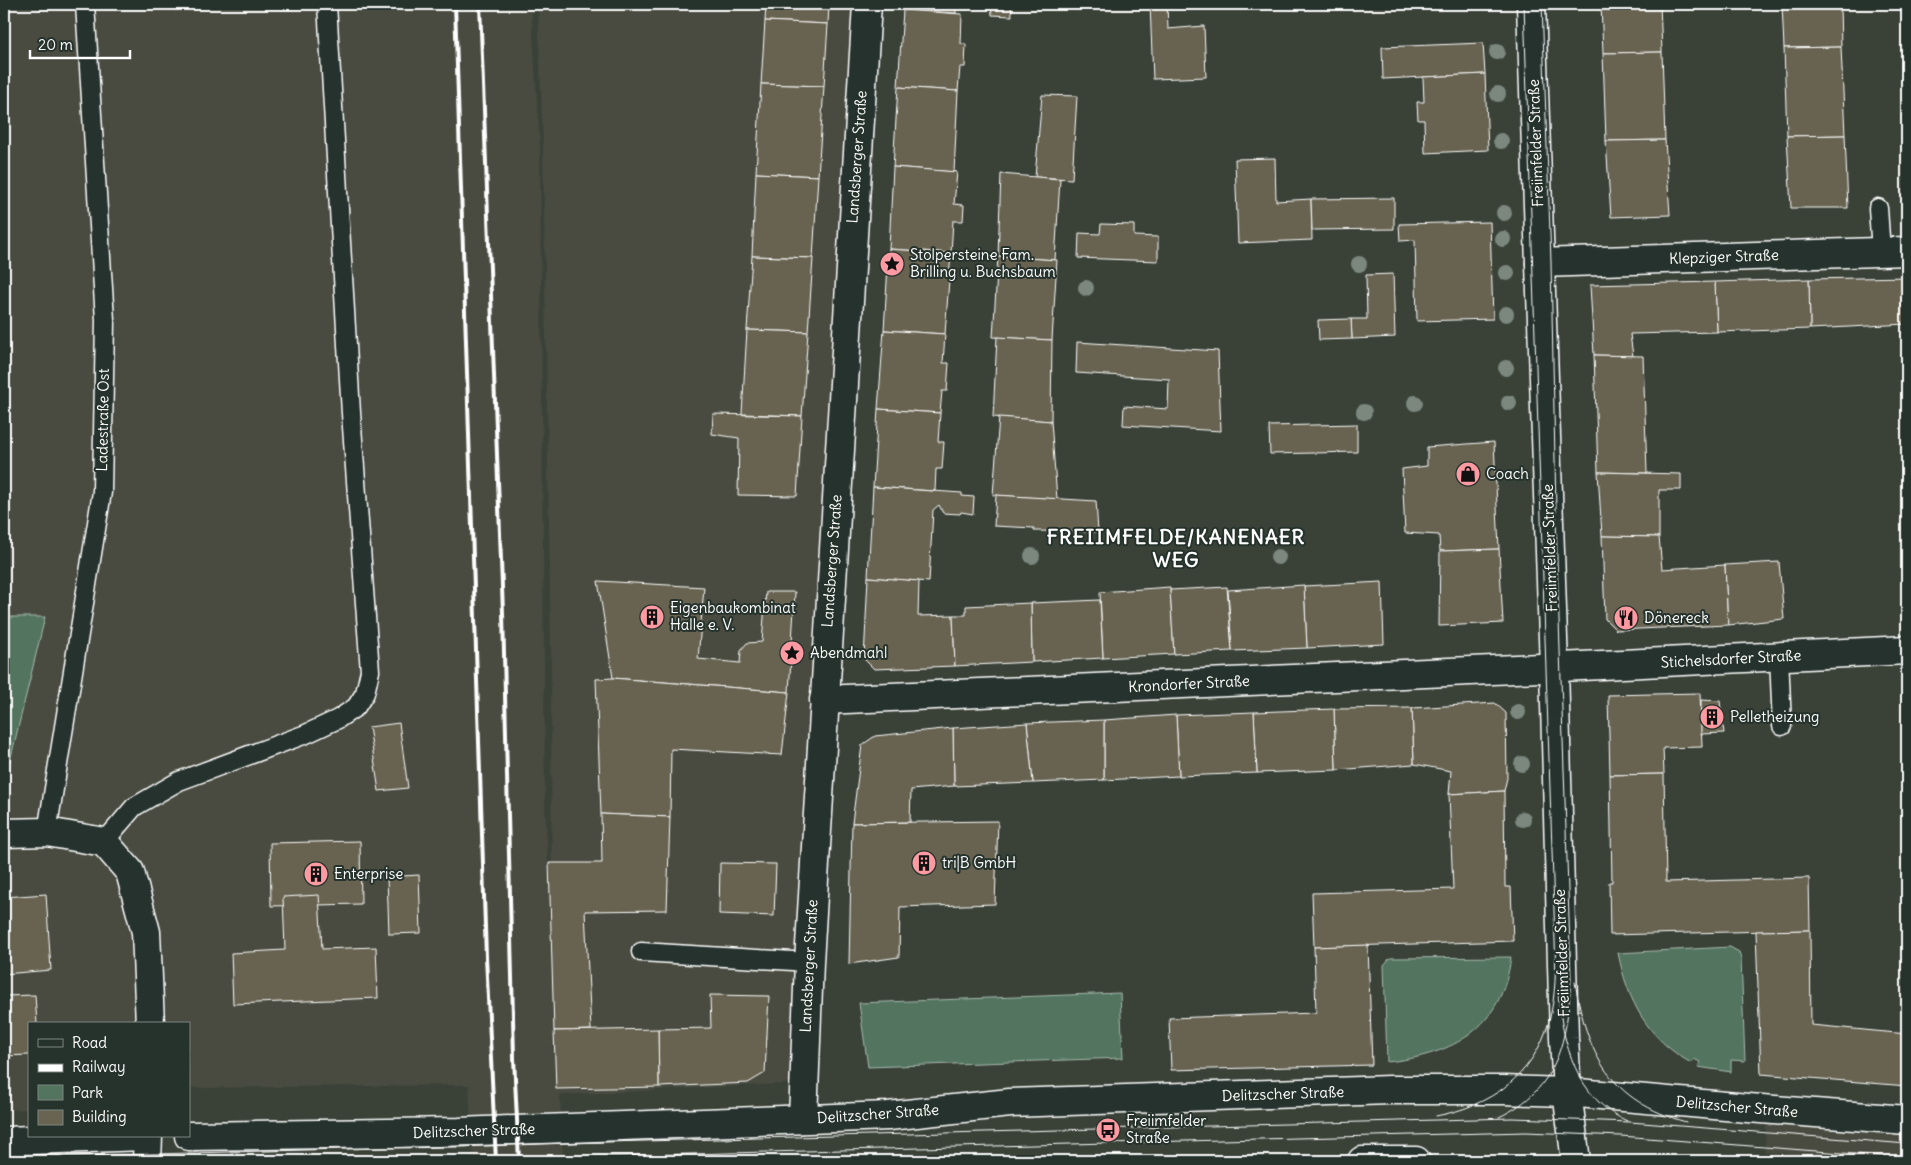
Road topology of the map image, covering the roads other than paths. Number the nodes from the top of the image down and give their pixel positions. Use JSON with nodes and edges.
{"nodes":[{"id":1,"x":85,"y":4,"type":"edge"},
{"id":2,"x":327,"y":4,"type":"edge"},
{"id":3,"x":867,"y":4,"type":"edge"},
{"id":4,"x":1531,"y":4,"type":"edge"},
{"id":5,"x":1878,"y":208,"type":"dead end"},
{"id":6,"x":1894,"y":252,"type":"edge"},
{"id":7,"x":1540,"y":262,"type":"junction"},
{"id":8,"x":1907,"y":650,"type":"edge"},
{"id":9,"x":1779,"y":656,"type":"junction"},
{"id":10,"x":1554,"y":667,"type":"junction"},
{"id":11,"x":824,"y":700,"type":"junction"},
{"id":12,"x":1782,"y":726,"type":"dead end"},
{"id":13,"x":48,"y":832,"type":"junction"},
{"id":14,"x":4,"y":833,"type":"edge"},
{"id":15,"x":104,"y":842,"type":"junction"},
{"id":16,"x":642,"y":952,"type":"dead end"},
{"id":17,"x":809,"y":962,"type":"junction"},
{"id":18,"x":150,"y":1022,"type":"edge"},
{"id":19,"x":1567,"y":1092,"type":"junction"},
{"id":20,"x":803,"y":1119,"type":"junction"},
{"id":21,"x":1907,"y":1120,"type":"edge"},
{"id":22,"x":190,"y":1136,"type":"edge"},
{"id":23,"x":89,"y":1138,"type":"edge"},
{"id":24,"x":146,"y":1138,"type":"edge"},
{"id":25,"x":4,"y":1141,"type":"edge"},
{"id":26,"x":147,"y":1161,"type":"edge"},
{"id":27,"x":1362,"y":1161,"type":"edge"},
{"id":28,"x":1416,"y":1161,"type":"edge"},
{"id":29,"x":1576,"y":1161,"type":"edge"}],
"edges":[{"from":1,"to":13,"type":"lane","name":"Ladestraße Ost"},
{"from":2,"to":15,"type":"lane"},
{"from":3,"to":11,"type":"street","name":"Landsberger Straße"},
{"from":4,"to":7,"type":"street","name":"Freiimfelder Straße"},
{"from":5,"to":6,"type":"lane"},
{"from":6,"to":7,"type":"street","name":"Klepziger Straße"},
{"from":7,"to":10,"type":"street","name":"Freiimfelder Straße"},
{"from":8,"to":9,"type":"street","name":"Stichelsdorfer Straße"},
{"from":9,"to":10,"type":"street","name":"Stichelsdorfer Straße"},
{"from":9,"to":12,"type":"lane"},
{"from":10,"to":11,"type":"street","name":"Krondorfer Straße"},
{"from":10,"to":19,"type":"street","name":"Freiimfelder Straße"},
{"from":11,"to":17,"type":"street","name":"Landsberger Straße"},
{"from":13,"to":14,"type":"street"},
{"from":13,"to":15,"type":"street"},
{"from":15,"to":18,"type":"street"},
{"from":16,"to":17,"type":"lane"},
{"from":17,"to":20,"type":"street","name":"Landsberger Straße"},
{"from":19,"to":20,"type":"street","name":"Delitzscher Straße"},
{"from":19,"to":21,"type":"street","name":"Delitzscher Straße"},
{"from":19,"to":29,"type":"street"},
{"from":20,"to":22,"type":"street","name":"Delitzscher Straße"},
{"from":23,"to":25,"type":"street"},
{"from":24,"to":26,"type":"street"},
{"from":27,"to":28,"type":"street"}]}
